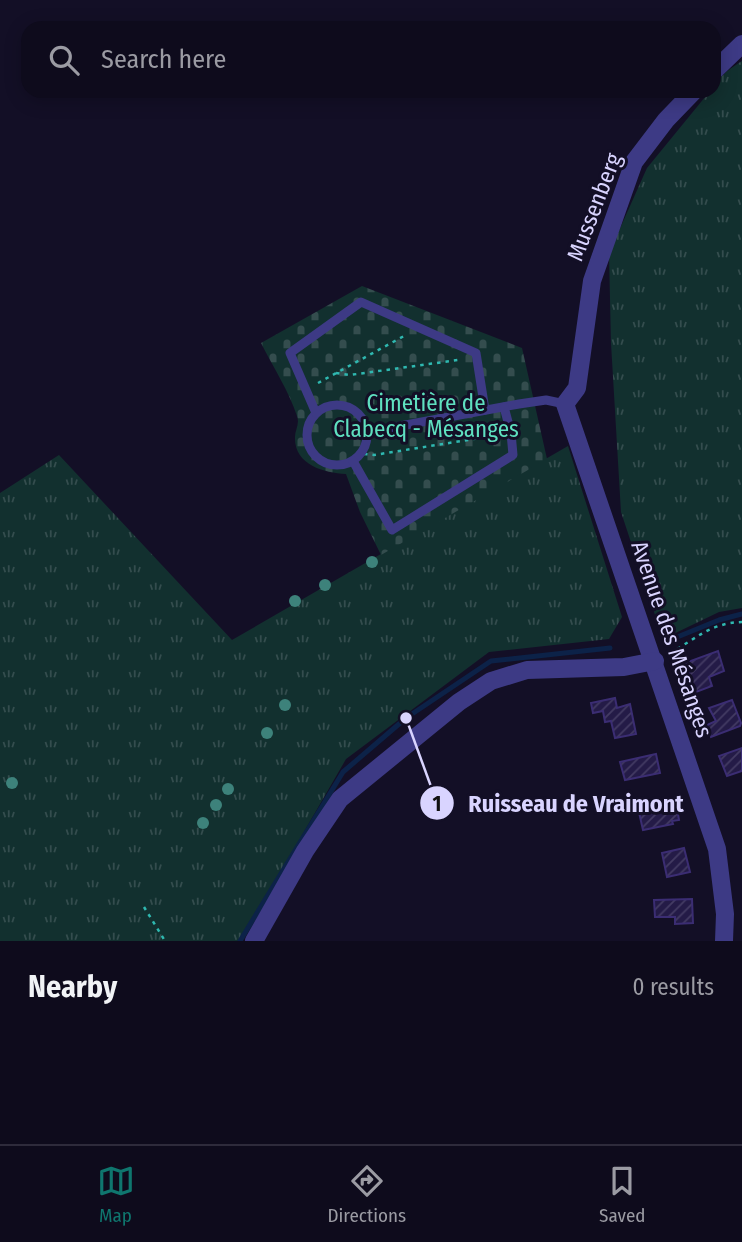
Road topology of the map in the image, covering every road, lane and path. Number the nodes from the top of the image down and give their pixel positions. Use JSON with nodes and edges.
{"nodes":[{"id":1,"x":742,"y":44,"type":"edge"},
{"id":2,"x":721,"y":64,"type":"edge"},
{"id":3,"x":687,"y":98,"type":"edge"},
{"id":4,"x":418,"y":328,"type":"junction"},
{"id":5,"x":477,"y":357,"type":"junction"},
{"id":6,"x":336,"y":373,"type":"junction"},
{"id":7,"x":306,"y":390,"type":"junction"},
{"id":8,"x":565,"y":404,"type":"junction"},
{"id":9,"x":504,"y":407,"type":"junction"},
{"id":10,"x":485,"y":410,"type":"junction"},
{"id":11,"x":316,"y":413,"type":"junction"},
{"id":12,"x":368,"y":432,"type":"junction"},
{"id":13,"x":511,"y":433,"type":"junction"},
{"id":14,"x":361,"y":454,"type":"junction"},
{"id":15,"x":353,"y":461,"type":"junction"},
{"id":16,"x":742,"y":622,"type":"edge"},
{"id":17,"x":655,"y":661,"type":"junction"},
{"id":18,"x":144,"y":907,"type":"dead end"},
{"id":19,"x":165,"y":941,"type":"edge"},
{"id":20,"x":254,"y":941,"type":"edge"},
{"id":21,"x":724,"y":941,"type":"edge"}],
"edges":[{"from":1,"to":2,"type":"street"},
{"from":3,"to":8,"type":"street","name":"Mussenberg"},
{"from":4,"to":5,"type":"lane"},
{"from":4,"to":6,"type":"path"},
{"from":4,"to":7,"type":"lane"},
{"from":5,"to":6,"type":"path"},
{"from":5,"to":10,"type":"lane"},
{"from":6,"to":7,"type":"path"},
{"from":7,"to":11,"type":"lane"},
{"from":8,"to":9,"type":"lane"},
{"from":8,"to":17,"type":"street","name":"Avenue des Mésanges"},
{"from":9,"to":10,"type":"lane"},
{"from":9,"to":13,"type":"lane"},
{"from":10,"to":12,"type":"lane"},
{"from":11,"to":12,"type":"lane"},
{"from":11,"to":15,"type":"lane"},
{"from":12,"to":14,"type":"lane"},
{"from":13,"to":14,"type":"path"},
{"from":13,"to":15,"type":"lane"},
{"from":14,"to":15,"type":"lane"},
{"from":16,"to":17,"type":"path"},
{"from":17,"to":20,"type":"street"},
{"from":17,"to":21,"type":"street","name":"Avenue des Mésanges"},
{"from":18,"to":19,"type":"path"}]}
